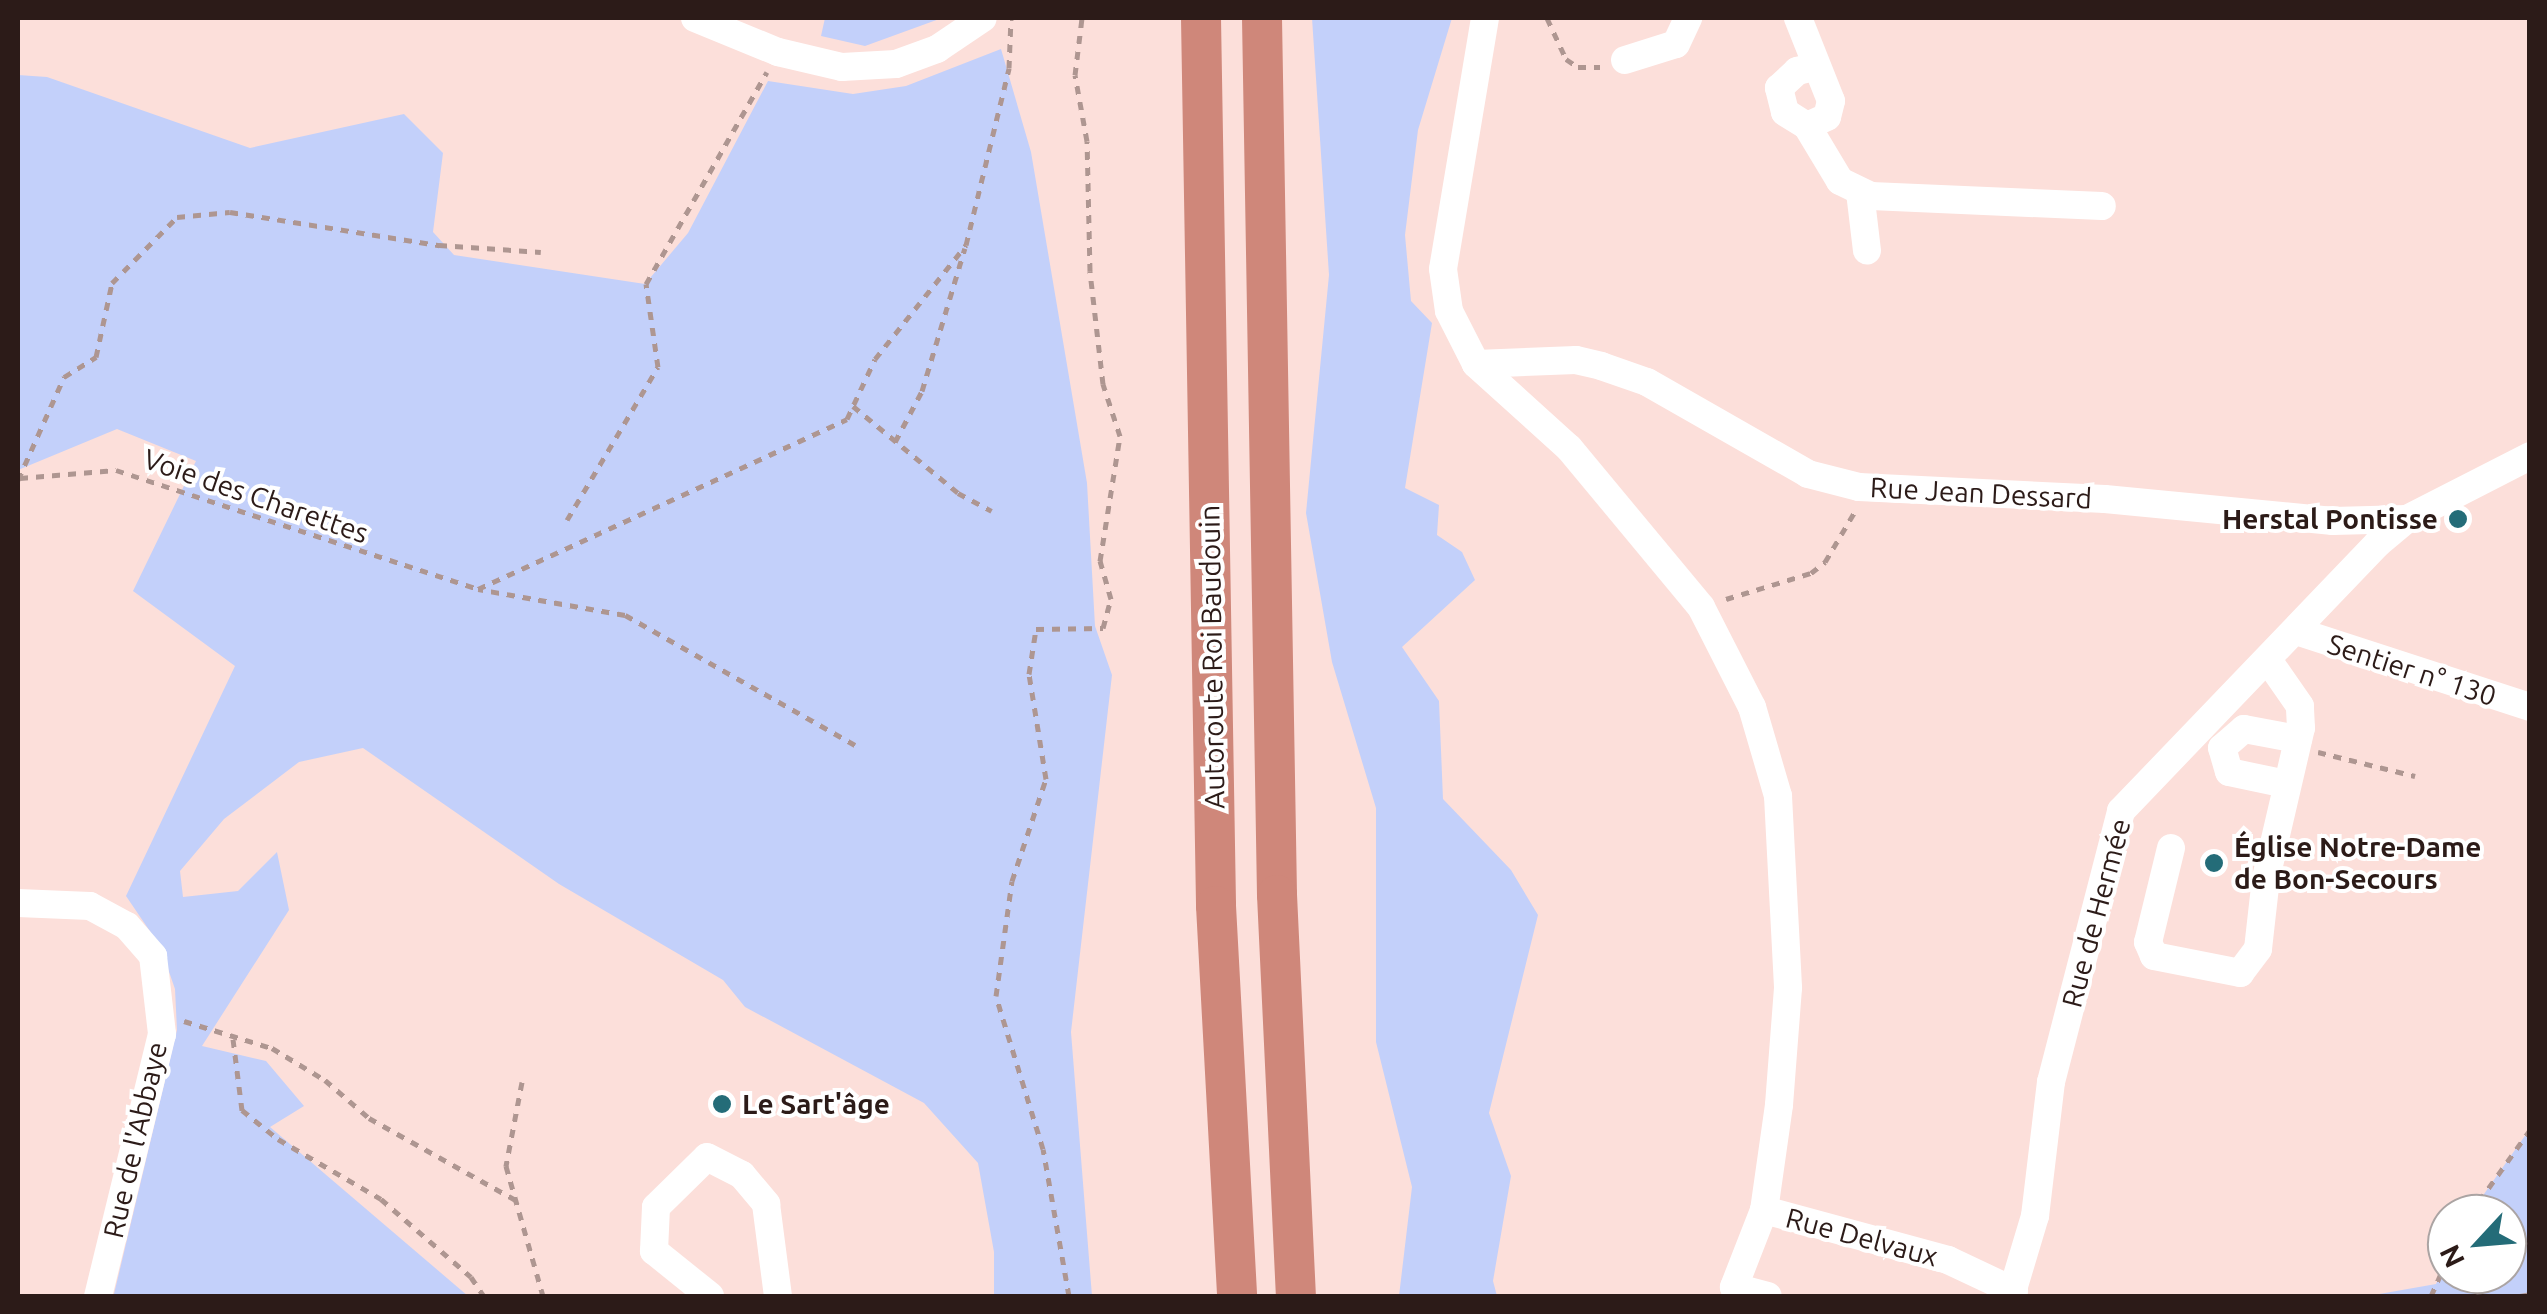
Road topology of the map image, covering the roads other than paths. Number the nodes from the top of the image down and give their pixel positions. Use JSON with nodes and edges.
{"nodes":[{"id":1,"x":695,"y":18,"type":"edge"},
{"id":2,"x":983,"y":18,"type":"edge"},
{"id":3,"x":1202,"y":18,"type":"edge"},
{"id":4,"x":1262,"y":18,"type":"edge"},
{"id":5,"x":1485,"y":18,"type":"edge"},
{"id":6,"x":1688,"y":18,"type":"edge"},
{"id":7,"x":1798,"y":18,"type":"edge"},
{"id":8,"x":1625,"y":60,"type":"road end"},
{"id":9,"x":1814,"y":67,"type":"junction"},
{"id":10,"x":1807,"y":126,"type":"junction"},
{"id":11,"x":1860,"y":192,"type":"junction"},
{"id":12,"x":2102,"y":206,"type":"dead end"},
{"id":13,"x":1867,"y":251,"type":"dead end"},
{"id":14,"x":1476,"y":364,"type":"junction"},
{"id":15,"x":2530,"y":456,"type":"edge"},
{"id":16,"x":2407,"y":519,"type":"junction"},
{"id":17,"x":2333,"y":521,"type":"junction"},
{"id":18,"x":2363,"y":558,"type":"junction"},
{"id":19,"x":2296,"y":630,"type":"junction"},
{"id":20,"x":2268,"y":660,"type":"junction"},
{"id":21,"x":2530,"y":707,"type":"edge"},
{"id":22,"x":2296,"y":743,"type":"junction"},
{"id":23,"x":2286,"y":784,"type":"junction"},
{"id":24,"x":2171,"y":848,"type":"dead end"},
{"id":25,"x":18,"y":903,"type":"edge"},
{"id":26,"x":1764,"y":1210,"type":"junction"},
{"id":27,"x":2012,"y":1294,"type":"edge"},
{"id":28,"x":98,"y":1296,"type":"edge"},
{"id":29,"x":710,"y":1296,"type":"edge"},
{"id":30,"x":778,"y":1296,"type":"edge"},
{"id":31,"x":1237,"y":1296,"type":"edge"},
{"id":32,"x":1296,"y":1296,"type":"edge"},
{"id":33,"x":1768,"y":1296,"type":"edge"}],
"edges":[{"from":1,"to":2,"type":"street"},
{"from":3,"to":31,"type":"highway","name":"Autoroute Roi Baudouin"},
{"from":4,"to":32,"type":"highway"},
{"from":5,"to":14,"type":"street"},
{"from":6,"to":8,"type":"street"},
{"from":7,"to":9,"type":"street"},
{"from":9,"to":10,"type":"street"},
{"from":9,"to":10,"type":"street"},
{"from":10,"to":11,"type":"street"},
{"from":11,"to":12,"type":"street"},
{"from":11,"to":13,"type":"street"},
{"from":14,"to":17,"type":"street","name":"Rue Jean Dessard"},
{"from":14,"to":26,"type":"street"},
{"from":15,"to":16,"type":"street"},
{"from":16,"to":17,"type":"street","name":"Rue Jean Dessard"},
{"from":16,"to":18,"type":"street","name":"Rue de Hermée"},
{"from":17,"to":18,"type":"street"},
{"from":18,"to":19,"type":"street","name":"Rue de Hermée"},
{"from":19,"to":20,"type":"street","name":"Rue de Hermée"},
{"from":19,"to":21,"type":"street","name":"Sentier n° 130"},
{"from":20,"to":22,"type":"street"},
{"from":20,"to":27,"type":"street","name":"Rue de Hermée"},
{"from":22,"to":23,"type":"street"},
{"from":22,"to":23,"type":"street"},
{"from":23,"to":24,"type":"street"},
{"from":25,"to":28,"type":"street","name":"Rue de l'Abbaye"},
{"from":26,"to":27,"type":"street","name":"Rue Delvaux"},
{"from":26,"to":33,"type":"street"},
{"from":29,"to":30,"type":"street"}]}
